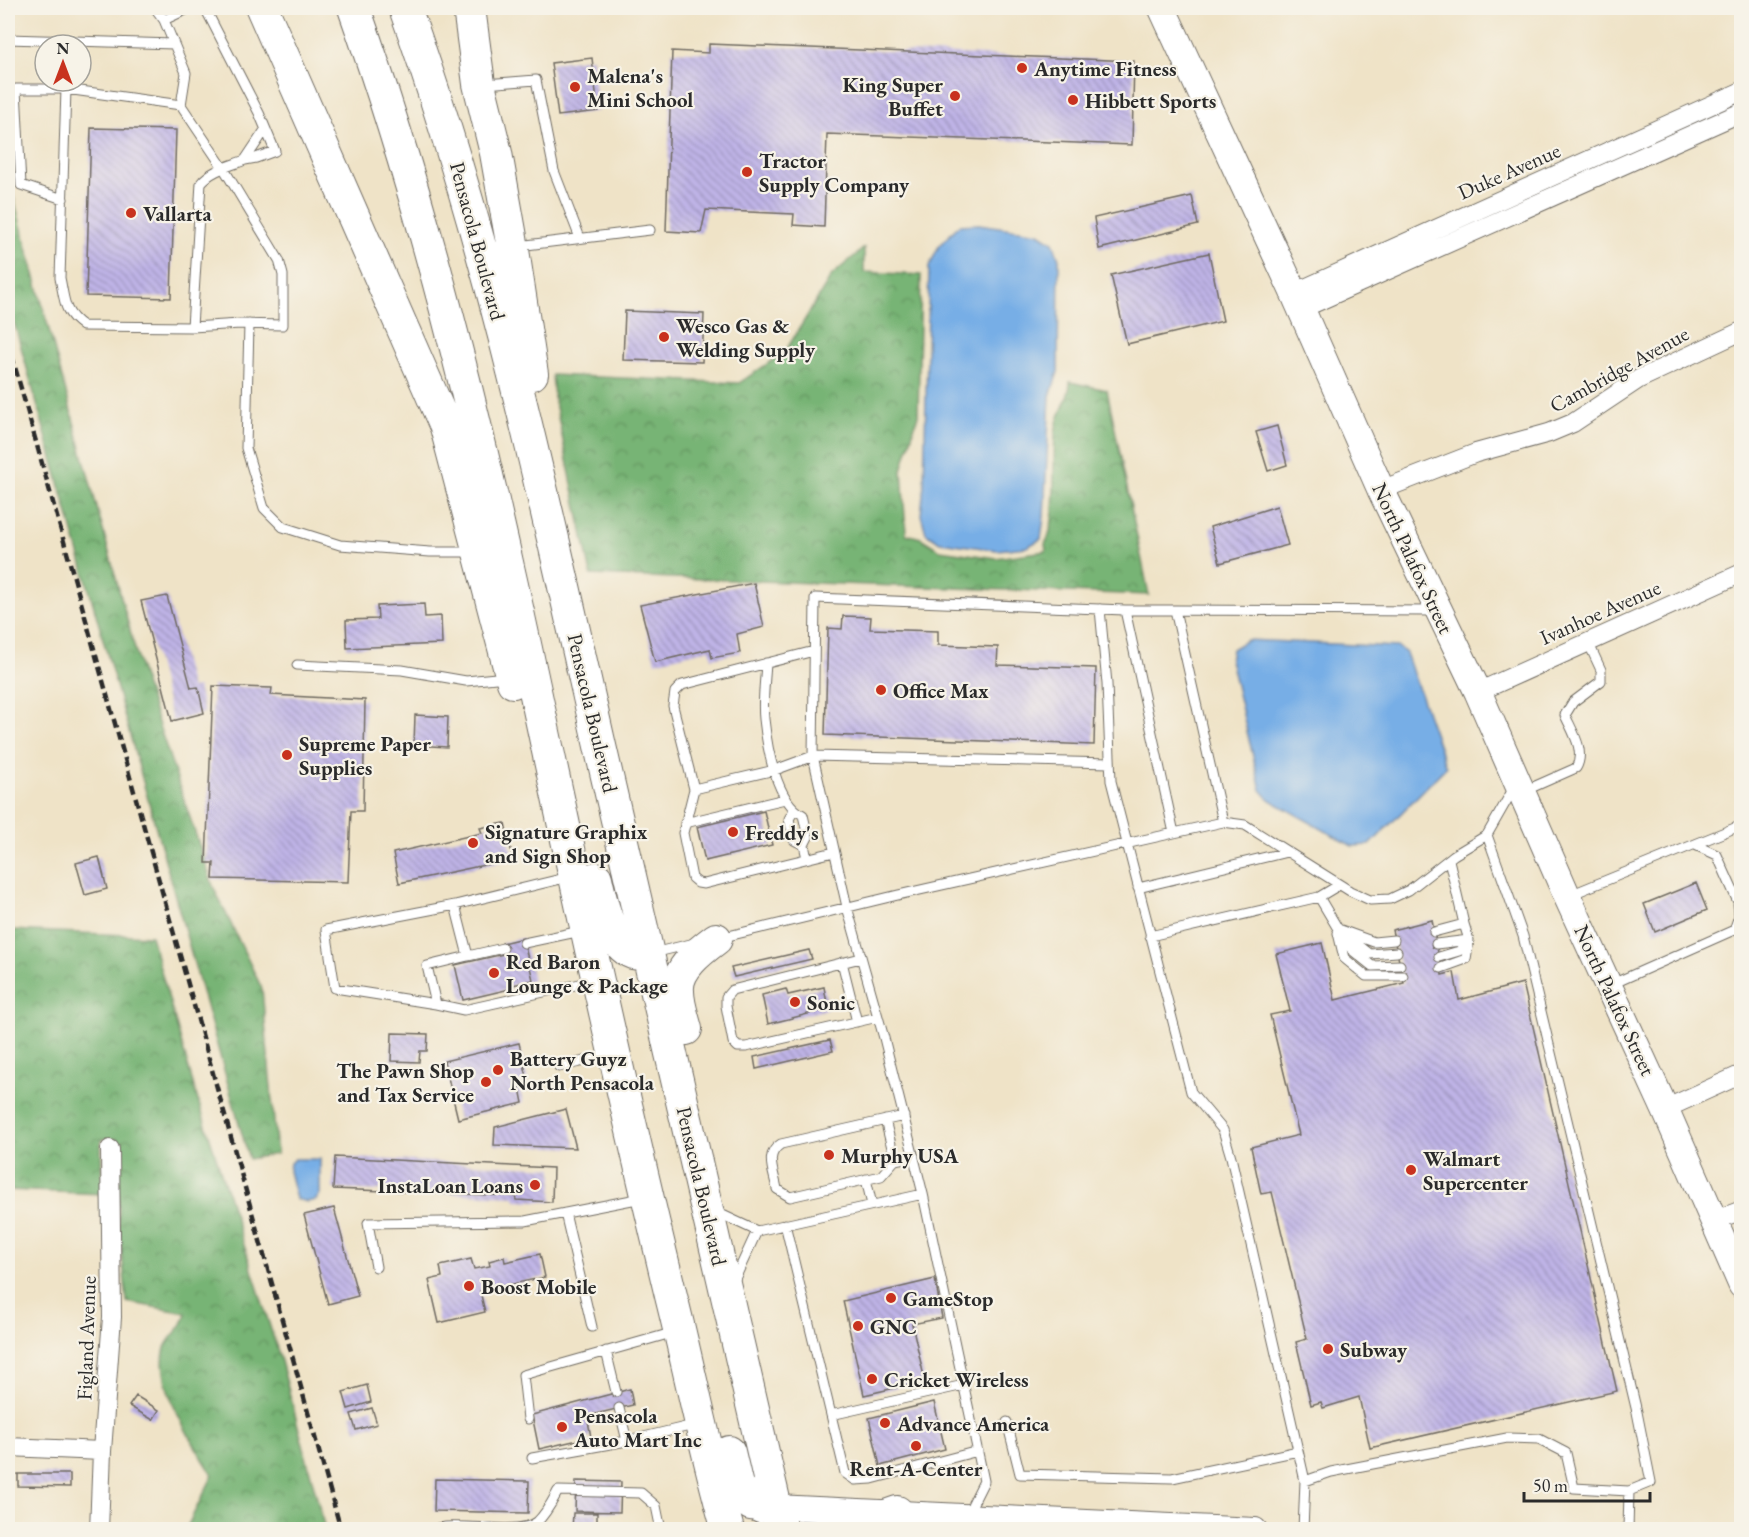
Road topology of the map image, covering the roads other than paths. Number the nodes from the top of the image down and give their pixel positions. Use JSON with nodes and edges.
{"nodes":[{"id":1,"x":154,"y":8,"type":"edge"},
{"id":2,"x":190,"y":8,"type":"edge"},
{"id":3,"x":205,"y":8,"type":"edge"},
{"id":4,"x":262,"y":8,"type":"edge"},
{"id":5,"x":354,"y":8,"type":"edge"},
{"id":6,"x":405,"y":8,"type":"edge"},
{"id":7,"x":1162,"y":8,"type":"edge"},
{"id":8,"x":468,"y":16,"type":"edge"},
{"id":9,"x":164,"y":20,"type":"junction"},
{"id":10,"x":8,"y":39,"type":"edge"},
{"id":11,"x":174,"y":44,"type":"junction"},
{"id":12,"x":479,"y":84,"type":"junction"},
{"id":13,"x":12,"y":86,"type":"edge"},
{"id":14,"x":33,"y":87,"type":"edge"},
{"id":15,"x":1742,"y":91,"type":"edge"},
{"id":16,"x":66,"y":93,"type":"edge"},
{"id":17,"x":93,"y":93,"type":"edge"},
{"id":18,"x":181,"y":105,"type":"junction"},
{"id":19,"x":1742,"y":112,"type":"edge"},
{"id":20,"x":265,"y":130,"type":"junction"},
{"id":21,"x":245,"y":160,"type":"junction"},
{"id":22,"x":224,"y":169,"type":"junction"},
{"id":23,"x":63,"y":199,"type":"junction"},
{"id":24,"x":650,"y":230,"type":"dead end"},
{"id":25,"x":580,"y":238,"type":"junction"},
{"id":26,"x":512,"y":246,"type":"junction"},
{"id":27,"x":1298,"y":301,"type":"junction"},
{"id":28,"x":249,"y":324,"type":"junction"},
{"id":29,"x":192,"y":327,"type":"junction"},
{"id":30,"x":1742,"y":331,"type":"edge"},
{"id":31,"x":1381,"y":490,"type":"junction"},
{"id":32,"x":479,"y":552,"type":"junction"},
{"id":33,"x":1742,"y":573,"type":"edge"},
{"id":34,"x":564,"y":585,"type":"junction"},
{"id":35,"x":1100,"y":609,"type":"junction"},
{"id":36,"x":1125,"y":610,"type":"junction"},
{"id":37,"x":1175,"y":610,"type":"junction"},
{"id":38,"x":1438,"y":611,"type":"junction"},
{"id":39,"x":525,"y":642,"type":"junction"},
{"id":40,"x":1588,"y":642,"type":"junction"},
{"id":41,"x":814,"y":651,"type":"junction"},
{"id":42,"x":766,"y":663,"type":"junction"},
{"id":43,"x":297,"y":664,"type":"dead end"},
{"id":44,"x":522,"y":676,"type":"junction"},
{"id":45,"x":1478,"y":692,"type":"junction"},
{"id":46,"x":813,"y":756,"type":"junction"},
{"id":47,"x":1110,"y":764,"type":"junction"},
{"id":48,"x":775,"y":770,"type":"junction"},
{"id":49,"x":1520,"y":787,"type":"junction"},
{"id":50,"x":694,"y":789,"type":"junction"},
{"id":51,"x":785,"y":799,"type":"junction"},
{"id":52,"x":794,"y":810,"type":"junction"},
{"id":53,"x":1223,"y":822,"type":"junction"},
{"id":54,"x":1742,"y":825,"type":"edge"},
{"id":55,"x":684,"y":828,"type":"junction"},
{"id":56,"x":1174,"y":833,"type":"junction"},
{"id":57,"x":1487,"y":835,"type":"junction"},
{"id":58,"x":1127,"y":843,"type":"junction"},
{"id":59,"x":804,"y":845,"type":"junction"},
{"id":60,"x":1695,"y":845,"type":"junction"},
{"id":61,"x":834,"y":852,"type":"junction"},
{"id":62,"x":1287,"y":852,"type":"junction"},
{"id":63,"x":807,"y":858,"type":"junction"},
{"id":64,"x":1449,"y":860,"type":"junction"},
{"id":65,"x":575,"y":875,"type":"junction"},
{"id":66,"x":1340,"y":885,"type":"junction"},
{"id":67,"x":1138,"y":888,"type":"junction"},
{"id":68,"x":1568,"y":896,"type":"junction"},
{"id":69,"x":1319,"y":897,"type":"junction"},
{"id":70,"x":455,"y":905,"type":"junction"},
{"id":71,"x":847,"y":907,"type":"junction"},
{"id":72,"x":1464,"y":924,"type":"junction"},
{"id":73,"x":586,"y":929,"type":"junction"},
{"id":74,"x":1338,"y":929,"type":"junction"},
{"id":75,"x":1434,"y":932,"type":"dead end"},
{"id":76,"x":1150,"y":936,"type":"junction"},
{"id":77,"x":716,"y":939,"type":"junction"},
{"id":78,"x":1394,"y":940,"type":"dead end"},
{"id":79,"x":1469,"y":940,"type":"junction"},
{"id":80,"x":524,"y":943,"type":"dead end"},
{"id":81,"x":1436,"y":944,"type":"dead end"},
{"id":82,"x":503,"y":948,"type":"dead end"},
{"id":83,"x":1397,"y":952,"type":"dead end"},
{"id":84,"x":648,"y":954,"type":"junction"},
{"id":85,"x":468,"y":956,"type":"junction"},
{"id":86,"x":1439,"y":957,"type":"dead end"},
{"id":87,"x":861,"y":958,"type":"junction"},
{"id":88,"x":842,"y":962,"type":"junction"},
{"id":89,"x":1400,"y":965,"type":"dead end"},
{"id":90,"x":1441,"y":968,"type":"dead end"},
{"id":91,"x":1403,"y":976,"type":"dead end"},
{"id":92,"x":598,"y":980,"type":"junction"},
{"id":93,"x":1608,"y":986,"type":"junction"},
{"id":94,"x":436,"y":1004,"type":"junction"},
{"id":95,"x":878,"y":1017,"type":"junction"},
{"id":96,"x":857,"y":1022,"type":"junction"},
{"id":97,"x":615,"y":1054,"type":"junction"},
{"id":98,"x":559,"y":1067,"type":"dead end"},
{"id":99,"x":1742,"y":1074,"type":"edge"},
{"id":100,"x":627,"y":1108,"type":"junction"},
{"id":101,"x":1665,"y":1108,"type":"junction"},
{"id":102,"x":904,"y":1116,"type":"junction"},
{"id":103,"x":885,"y":1120,"type":"junction"},
{"id":104,"x":110,"y":1149,"type":"dead end"},
{"id":105,"x":914,"y":1156,"type":"junction"},
{"id":106,"x":695,"y":1159,"type":"junction"},
{"id":107,"x":895,"y":1161,"type":"junction"},
{"id":108,"x":866,"y":1167,"type":"dead end"},
{"id":109,"x":849,"y":1172,"type":"dead end"},
{"id":110,"x":831,"y":1176,"type":"dead end"},
{"id":111,"x":868,"y":1179,"type":"junction"},
{"id":112,"x":812,"y":1180,"type":"dead end"},
{"id":113,"x":852,"y":1183,"type":"junction"},
{"id":114,"x":833,"y":1187,"type":"junction"},
{"id":115,"x":815,"y":1192,"type":"junction"},
{"id":116,"x":923,"y":1194,"type":"junction"},
{"id":117,"x":647,"y":1197,"type":"junction"},
{"id":118,"x":872,"y":1205,"type":"junction"},
{"id":119,"x":707,"y":1207,"type":"junction"},
{"id":120,"x":1742,"y":1210,"type":"edge"},
{"id":121,"x":565,"y":1213,"type":"junction"},
{"id":122,"x":1713,"y":1221,"type":"junction"},
{"id":123,"x":785,"y":1224,"type":"junction"},
{"id":124,"x":757,"y":1231,"type":"junction"},
{"id":125,"x":376,"y":1267,"type":"dead end"},
{"id":126,"x":1742,"y":1285,"type":"edge"},
{"id":127,"x":727,"y":1296,"type":"junction"},
{"id":128,"x":592,"y":1328,"type":"dead end"},
{"id":129,"x":680,"y":1331,"type":"junction"},
{"id":130,"x":606,"y":1351,"type":"junction"},
{"id":131,"x":964,"y":1385,"type":"junction"},
{"id":132,"x":616,"y":1392,"type":"dead end"},
{"id":133,"x":619,"y":1408,"type":"dead end"},
{"id":134,"x":831,"y":1415,"type":"junction"},
{"id":135,"x":528,"y":1419,"type":"dead end"},
{"id":136,"x":1007,"y":1422,"type":"dead end"},
{"id":137,"x":702,"y":1423,"type":"junction"},
{"id":138,"x":627,"y":1441,"type":"junction"},
{"id":139,"x":8,"y":1448,"type":"edge"},
{"id":140,"x":102,"y":1451,"type":"junction"},
{"id":141,"x":978,"y":1451,"type":"junction"},
{"id":142,"x":1298,"y":1451,"type":"junction"},
{"id":143,"x":532,"y":1458,"type":"dead end"},
{"id":144,"x":1305,"y":1481,"type":"junction"},
{"id":145,"x":1629,"y":1491,"type":"junction"},
{"id":146,"x":967,"y":1516,"type":"junction"},
{"id":147,"x":897,"y":1517,"type":"junction"},
{"id":148,"x":779,"y":1519,"type":"edge"},
{"id":149,"x":1060,"y":1525,"type":"edge"},
{"id":150,"x":733,"y":1526,"type":"edge"},
{"id":151,"x":1120,"y":1526,"type":"edge"},
{"id":152,"x":1218,"y":1529,"type":"edge"},
{"id":153,"x":99,"y":1530,"type":"edge"},
{"id":154,"x":430,"y":1530,"type":"edge"},
{"id":155,"x":661,"y":1530,"type":"edge"},
{"id":156,"x":845,"y":1530,"type":"edge"},
{"id":157,"x":1255,"y":1530,"type":"edge"},
{"id":158,"x":1303,"y":1530,"type":"edge"},
{"id":159,"x":1628,"y":1530,"type":"edge"}],
"edges":[{"from":1,"to":9,"type":"lane"},
{"from":2,"to":9,"type":"lane"},
{"from":3,"to":20,"type":"lane"},
{"from":4,"to":32,"type":"highway"},
{"from":5,"to":39,"type":"highway"},
{"from":6,"to":34,"type":"highway","name":"Pensacola Boulevard"},
{"from":7,"to":27,"type":"main road","name":"North Palafox Street"},
{"from":8,"to":12,"type":"highway"},
{"from":9,"to":11,"type":"lane"},
{"from":10,"to":11,"type":"lane"},
{"from":11,"to":18,"type":"lane"},
{"from":12,"to":25,"type":"lane"},
{"from":12,"to":26,"type":"highway"},
{"from":13,"to":14,"type":"lane"},
{"from":13,"to":23,"type":"lane"},
{"from":15,"to":27,"type":"street","name":"Duke Avenue"},
{"from":16,"to":23,"type":"lane"},
{"from":17,"to":18,"type":"lane"},
{"from":18,"to":22,"type":"lane"},
{"from":19,"to":27,"type":"street","name":"Duke Avenue"},
{"from":20,"to":21,"type":"lane"},
{"from":20,"to":21,"type":"lane"},
{"from":21,"to":22,"type":"lane"},
{"from":22,"to":28,"type":"lane"},
{"from":22,"to":29,"type":"lane"},
{"from":23,"to":29,"type":"lane"},
{"from":24,"to":25,"type":"lane"},
{"from":25,"to":26,"type":"lane"},
{"from":26,"to":34,"type":"highway"},
{"from":27,"to":31,"type":"main road","name":"North Palafox Street"},
{"from":28,"to":29,"type":"lane"},
{"from":28,"to":32,"type":"lane"},
{"from":30,"to":31,"type":"street","name":"Cambridge Avenue"},
{"from":31,"to":38,"type":"main road","name":"North Palafox Street"},
{"from":32,"to":44,"type":"highway"},
{"from":33,"to":40,"type":"street","name":"Ivanhoe Avenue"},
{"from":34,"to":84,"type":"highway","name":"Pensacola Boulevard"},
{"from":35,"to":36,"type":"lane"},
{"from":35,"to":41,"type":"lane"},
{"from":35,"to":47,"type":"lane"},
{"from":36,"to":37,"type":"lane"},
{"from":36,"to":56,"type":"lane"},
{"from":37,"to":38,"type":"lane"},
{"from":37,"to":53,"type":"lane"},
{"from":38,"to":45,"type":"main road","name":"North Palafox Street"},
{"from":39,"to":44,"type":"highway"},
{"from":39,"to":84,"type":"highway"},
{"from":40,"to":45,"type":"street","name":"Ivanhoe Avenue"},
{"from":40,"to":49,"type":"lane"},
{"from":41,"to":42,"type":"lane"},
{"from":41,"to":46,"type":"lane"},
{"from":42,"to":48,"type":"lane"},
{"from":42,"to":50,"type":"lane"},
{"from":43,"to":44,"type":"lane"},
{"from":44,"to":65,"type":"highway"},
{"from":45,"to":49,"type":"main road","name":"North Palafox Street"},
{"from":46,"to":47,"type":"lane"},
{"from":46,"to":48,"type":"lane"},
{"from":46,"to":61,"type":"lane"},
{"from":47,"to":58,"type":"lane"},
{"from":48,"to":50,"type":"lane"},
{"from":48,"to":51,"type":"lane"},
{"from":49,"to":57,"type":"lane"},
{"from":49,"to":68,"type":"main road","name":"North Palafox Street"},
{"from":50,"to":55,"type":"lane"},
{"from":51,"to":52,"type":"lane"},
{"from":51,"to":55,"type":"lane"},
{"from":52,"to":59,"type":"lane"},
{"from":52,"to":59,"type":"lane"},
{"from":53,"to":56,"type":"lane"},
{"from":53,"to":62,"type":"lane"},
{"from":54,"to":60,"type":"lane"},
{"from":55,"to":63,"type":"lane"},
{"from":56,"to":58,"type":"lane"},
{"from":57,"to":64,"type":"lane"},
{"from":57,"to":145,"type":"lane"},
{"from":58,"to":67,"type":"lane"},
{"from":58,"to":71,"type":"lane"},
{"from":59,"to":63,"type":"lane"},
{"from":60,"to":68,"type":"lane"},
{"from":60,"to":93,"type":"lane"},
{"from":61,"to":63,"type":"lane"},
{"from":61,"to":71,"type":"lane"},
{"from":62,"to":66,"type":"lane"},
{"from":62,"to":67,"type":"lane"},
{"from":64,"to":66,"type":"lane"},
{"from":64,"to":72,"type":"lane"},
{"from":65,"to":70,"type":"lane"},
{"from":65,"to":73,"type":"highway"},
{"from":66,"to":69,"type":"lane"},
{"from":67,"to":76,"type":"lane"},
{"from":68,"to":93,"type":"main road","name":"North Palafox Street"},
{"from":69,"to":74,"type":"lane"},
{"from":69,"to":76,"type":"lane"},
{"from":70,"to":85,"type":"lane"},
{"from":70,"to":94,"type":"lane"},
{"from":71,"to":77,"type":"lane"},
{"from":71,"to":87,"type":"lane"},
{"from":72,"to":75,"type":"lane"},
{"from":72,"to":79,"type":"lane"},
{"from":73,"to":80,"type":"lane"},
{"from":73,"to":92,"type":"highway"},
{"from":74,"to":78,"type":"lane"},
{"from":74,"to":83,"type":"lane"},
{"from":74,"to":89,"type":"lane"},
{"from":74,"to":91,"type":"lane"},
{"from":76,"to":142,"type":"lane"},
{"from":77,"to":84,"type":"lane"},
{"from":77,"to":106,"type":"highway"},
{"from":79,"to":81,"type":"lane"},
{"from":79,"to":86,"type":"lane"},
{"from":79,"to":90,"type":"lane"},
{"from":82,"to":85,"type":"lane"},
{"from":84,"to":106,"type":"highway","name":"Pensacola Boulevard"},
{"from":85,"to":94,"type":"lane"},
{"from":87,"to":88,"type":"lane"},
{"from":87,"to":95,"type":"lane"},
{"from":88,"to":96,"type":"lane"},
{"from":88,"to":96,"type":"lane"},
{"from":92,"to":94,"type":"lane"},
{"from":92,"to":97,"type":"highway"},
{"from":93,"to":101,"type":"main road","name":"North Palafox Street"},
{"from":95,"to":96,"type":"lane"},
{"from":95,"to":102,"type":"lane"},
{"from":97,"to":98,"type":"lane"},
{"from":97,"to":100,"type":"highway"},
{"from":99,"to":101,"type":"street"},
{"from":100,"to":117,"type":"highway"},
{"from":100,"to":148,"type":"highway"},
{"from":101,"to":122,"type":"main road","name":"North Palafox Street"},
{"from":102,"to":103,"type":"lane"},
{"from":102,"to":105,"type":"lane"},
{"from":103,"to":107,"type":"lane"},
{"from":103,"to":115,"type":"lane"},
{"from":104,"to":140,"type":"street","name":"Figland Avenue"},
{"from":105,"to":107,"type":"lane"},
{"from":105,"to":116,"type":"lane"},
{"from":106,"to":119,"type":"highway","name":"Pensacola Boulevard"},
{"from":107,"to":111,"type":"lane"},
{"from":108,"to":111,"type":"lane"},
{"from":109,"to":113,"type":"lane"},
{"from":110,"to":114,"type":"lane"},
{"from":111,"to":113,"type":"lane"},
{"from":111,"to":118,"type":"lane"},
{"from":112,"to":115,"type":"lane"},
{"from":113,"to":114,"type":"lane"},
{"from":114,"to":115,"type":"lane"},
{"from":116,"to":118,"type":"lane"},
{"from":116,"to":131,"type":"lane"},
{"from":117,"to":121,"type":"lane"},
{"from":117,"to":129,"type":"highway"},
{"from":118,"to":123,"type":"lane"},
{"from":119,"to":124,"type":"lane"},
{"from":119,"to":127,"type":"highway","name":"Pensacola Boulevard"},
{"from":120,"to":122,"type":"street"},
{"from":121,"to":125,"type":"lane"},
{"from":121,"to":128,"type":"lane"},
{"from":122,"to":126,"type":"main road","name":"North Palafox Street"},
{"from":123,"to":124,"type":"lane"},
{"from":123,"to":134,"type":"lane"},
{"from":124,"to":127,"type":"lane"},
{"from":127,"to":148,"type":"highway","name":"Pensacola Boulevard"},
{"from":129,"to":130,"type":"lane"},
{"from":129,"to":137,"type":"highway"},
{"from":130,"to":132,"type":"lane"},
{"from":130,"to":135,"type":"lane"},
{"from":131,"to":134,"type":"lane"},
{"from":131,"to":141,"type":"lane"},
{"from":133,"to":138,"type":"lane"},
{"from":134,"to":141,"type":"lane"},
{"from":136,"to":142,"type":"lane"},
{"from":137,"to":138,"type":"lane"},
{"from":137,"to":150,"type":"highway"},
{"from":138,"to":143,"type":"lane"},
{"from":139,"to":140,"type":"street"},
{"from":140,"to":153,"type":"street","name":"Figland Avenue"},
{"from":141,"to":146,"type":"lane"},
{"from":142,"to":144,"type":"lane"},
{"from":144,"to":145,"type":"lane"},
{"from":144,"to":158,"type":"lane"},
{"from":145,"to":159,"type":"lane"},
{"from":146,"to":147,"type":"street"},
{"from":146,"to":149,"type":"street"},
{"from":147,"to":148,"type":"street"},
{"from":147,"to":156,"type":"highway"},
{"from":148,"to":150,"type":"street"},
{"from":149,"to":151,"type":"street"},
{"from":151,"to":152,"type":"street"},
{"from":152,"to":157,"type":"street"},
{"from":154,"to":155,"type":"lane"}]}
